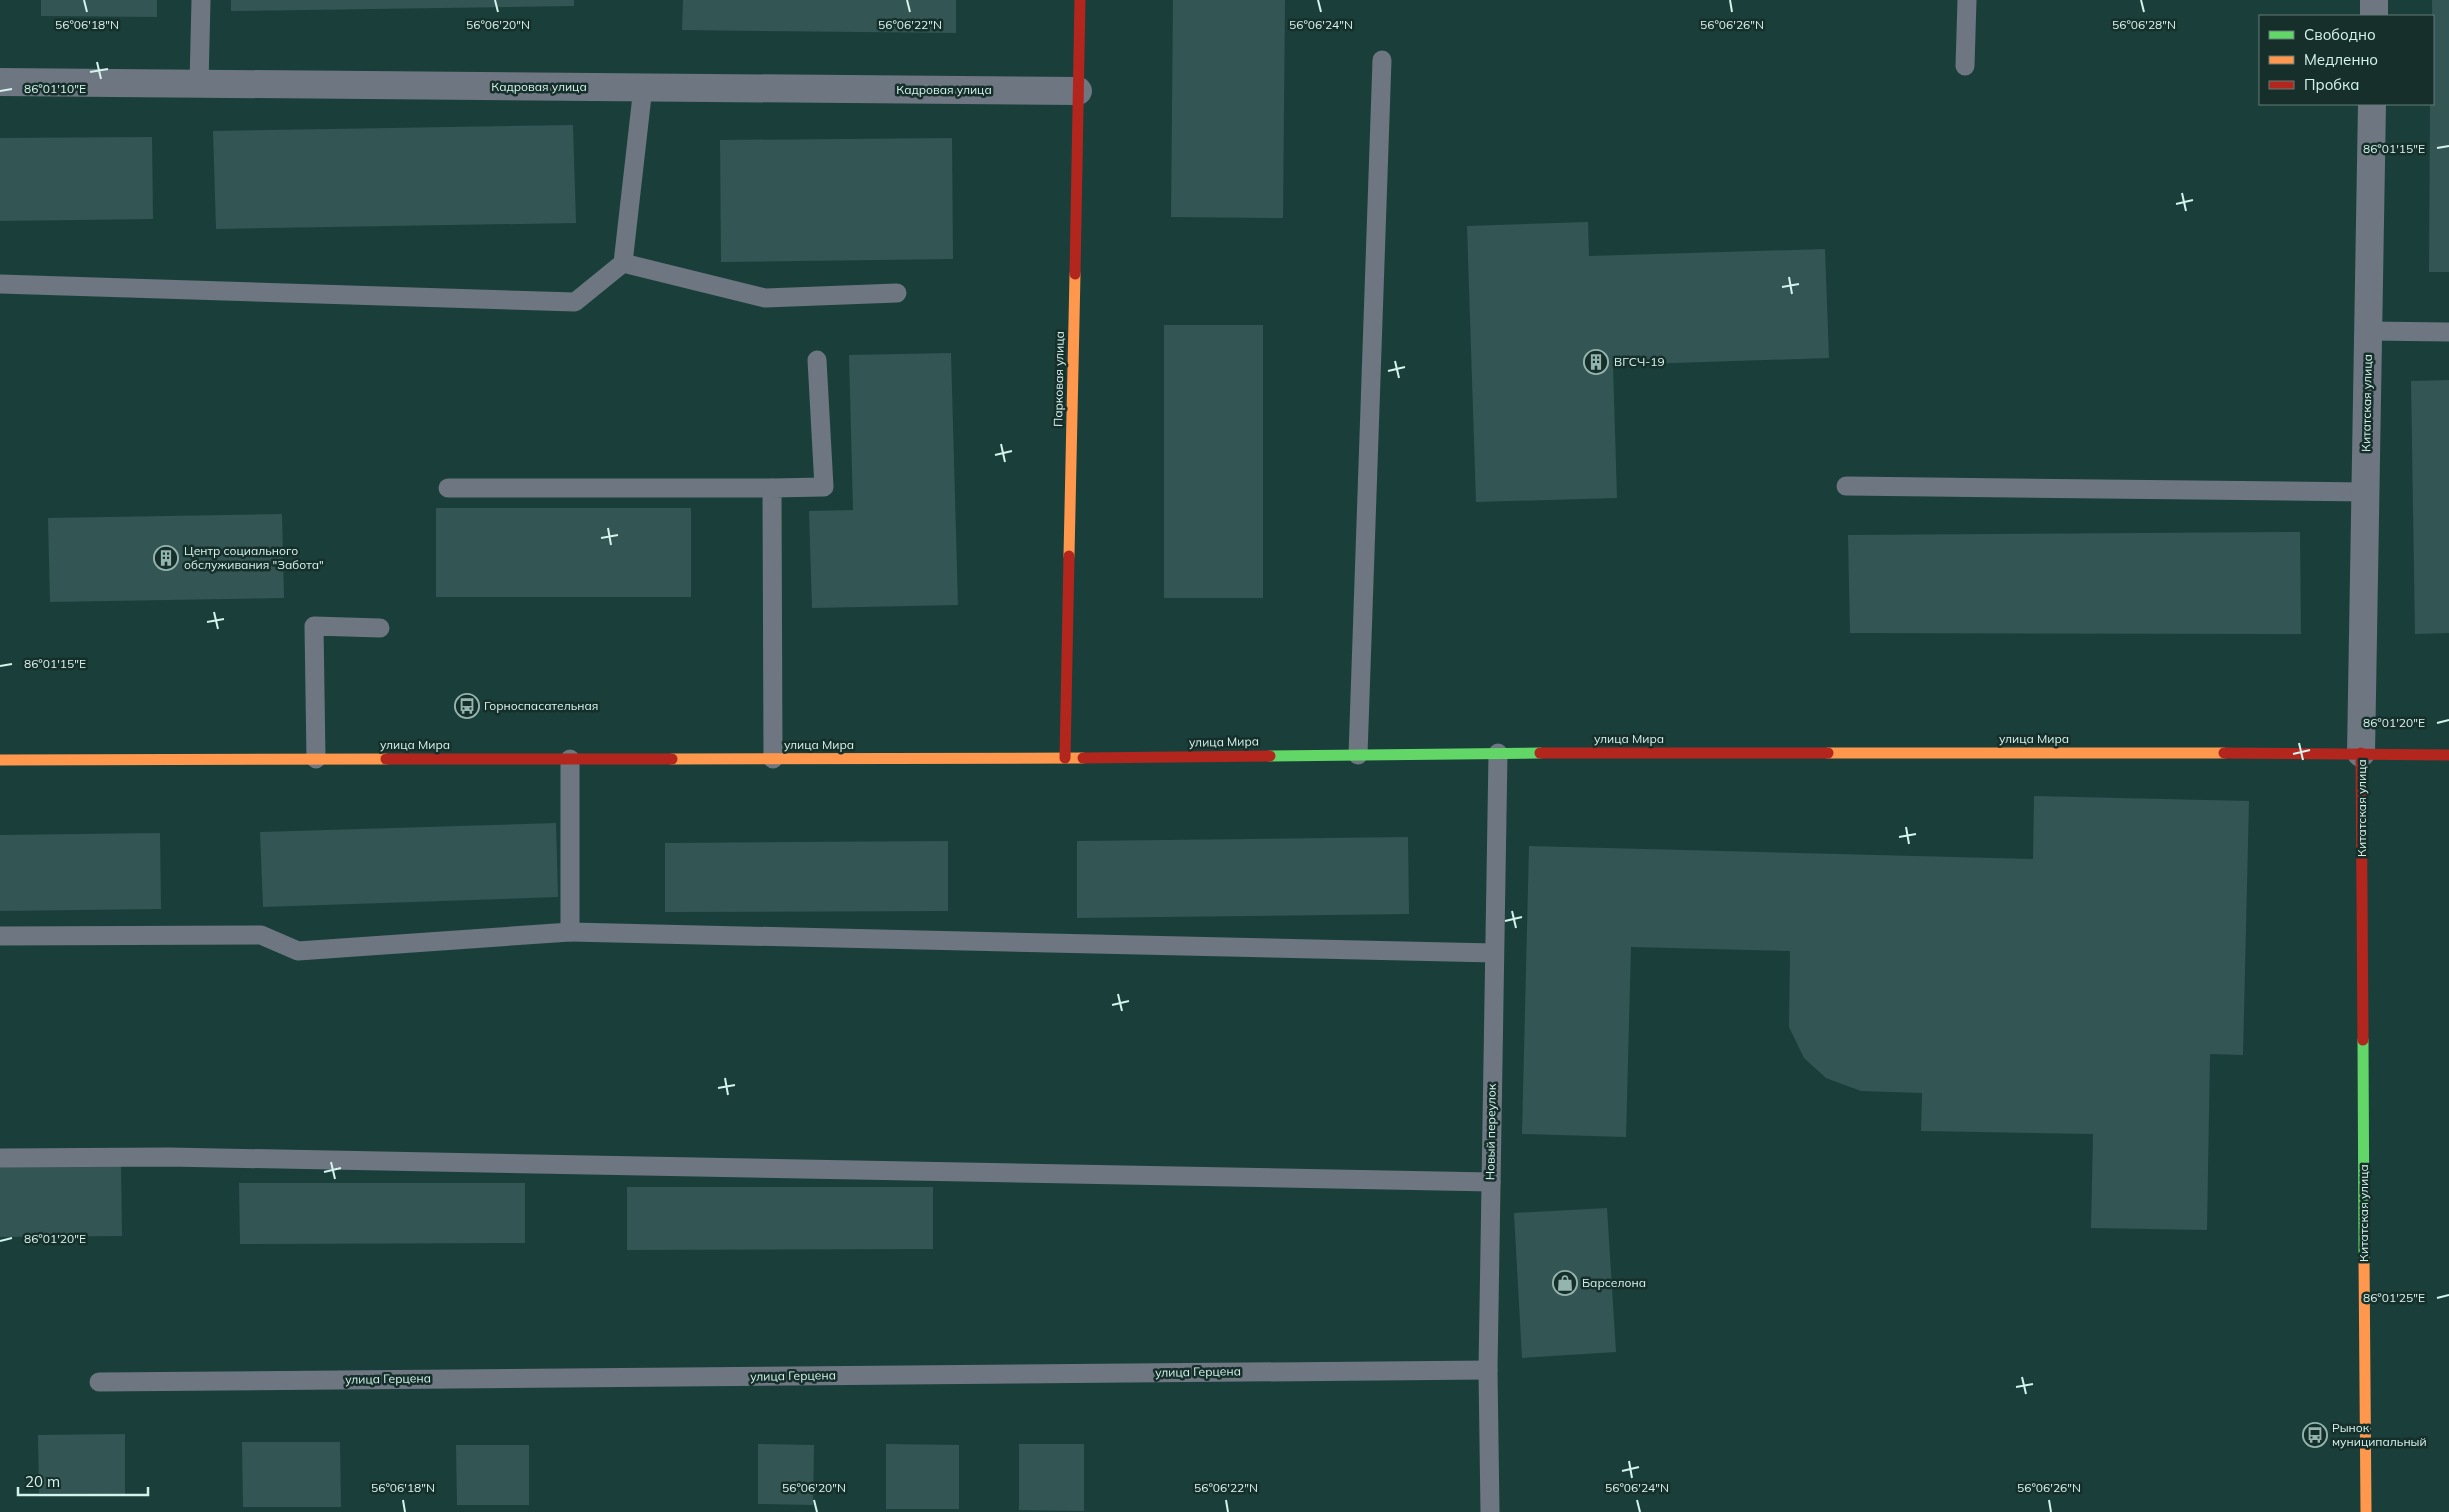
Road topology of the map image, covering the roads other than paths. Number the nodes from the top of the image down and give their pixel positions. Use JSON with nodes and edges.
{"nodes":[{"id":1,"x":201,"y":0,"type":"edge"},
{"id":2,"x":1080,"y":0,"type":"edge"},
{"id":3,"x":1967,"y":0,"type":"edge"},
{"id":4,"x":2374,"y":0,"type":"edge"},
{"id":5,"x":2374,"y":15,"type":"edge"},
{"id":6,"x":1382,"y":60,"type":"dead end"},
{"id":7,"x":1965,"y":66,"type":"dead end"},
{"id":8,"x":0,"y":82,"type":"edge"},
{"id":9,"x":199,"y":84,"type":"junction"},
{"id":10,"x":643,"y":87,"type":"junction"},
{"id":11,"x":1078,"y":91,"type":"junction"},
{"id":12,"x":2372,"y":105,"type":"edge"},
{"id":13,"x":623,"y":263,"type":"junction"},
{"id":14,"x":0,"y":284,"type":"edge"},
{"id":15,"x":896,"y":293,"type":"dead end"},
{"id":16,"x":2369,"y":331,"type":"junction"},
{"id":17,"x":2449,"y":332,"type":"edge"},
{"id":18,"x":817,"y":360,"type":"dead end"},
{"id":19,"x":1846,"y":486,"type":"dead end"},
{"id":20,"x":448,"y":488,"type":"dead end"},
{"id":21,"x":772,"y":488,"type":"junction"},
{"id":22,"x":2366,"y":492,"type":"junction"},
{"id":23,"x":380,"y":628,"type":"dead end"},
{"id":24,"x":1498,"y":753,"type":"junction"},
{"id":25,"x":2361,"y":753,"type":"junction"},
{"id":26,"x":1358,"y":754,"type":"junction"},
{"id":27,"x":2449,"y":755,"type":"edge"},
{"id":28,"x":1065,"y":758,"type":"junction"},
{"id":29,"x":316,"y":759,"type":"junction"},
{"id":30,"x":570,"y":759,"type":"junction"},
{"id":31,"x":773,"y":759,"type":"junction"},
{"id":32,"x":0,"y":760,"type":"edge"},
{"id":33,"x":570,"y":932,"type":"junction"},
{"id":34,"x":0,"y":936,"type":"edge"},
{"id":35,"x":1494,"y":953,"type":"junction"},
{"id":36,"x":0,"y":1158,"type":"edge"},
{"id":37,"x":1491,"y":1182,"type":"junction"},
{"id":38,"x":1488,"y":1370,"type":"junction"},
{"id":39,"x":98,"y":1382,"type":"dead end"},
{"id":40,"x":1490,"y":1512,"type":"edge"},
{"id":41,"x":2366,"y":1512,"type":"edge"}],
"edges":[{"from":1,"to":9,"type":"lane"},
{"from":2,"to":11,"type":"main road","name":"Парковая улица"},
{"from":3,"to":7,"type":"lane"},
{"from":4,"to":5,"type":"street"},
{"from":6,"to":26,"type":"lane"},
{"from":8,"to":9,"type":"street","name":"Кадровая улица"},
{"from":9,"to":10,"type":"street","name":"Кадровая улица"},
{"from":10,"to":11,"type":"street","name":"Кадровая улица"},
{"from":10,"to":13,"type":"lane"},
{"from":11,"to":28,"type":"main road","name":"Парковая улица"},
{"from":12,"to":16,"type":"street","name":"Китатская улица"},
{"from":13,"to":14,"type":"lane"},
{"from":13,"to":15,"type":"lane"},
{"from":16,"to":17,"type":"lane"},
{"from":16,"to":22,"type":"street","name":"Китатская улица"},
{"from":18,"to":21,"type":"lane"},
{"from":19,"to":22,"type":"lane"},
{"from":20,"to":21,"type":"lane"},
{"from":21,"to":31,"type":"lane"},
{"from":22,"to":25,"type":"street","name":"Китатская улица"},
{"from":23,"to":29,"type":"lane"},
{"from":24,"to":25,"type":"main road","name":"улица Мира"},
{"from":24,"to":26,"type":"main road","name":"улица Мира"},
{"from":24,"to":35,"type":"lane","name":"Новый переулок"},
{"from":25,"to":27,"type":"main road","name":"улица Мира"},
{"from":25,"to":41,"type":"main road","name":"Китатская улица"},
{"from":26,"to":28,"type":"main road","name":"улица Мира"},
{"from":28,"to":31,"type":"main road","name":"улица Мира"},
{"from":29,"to":30,"type":"main road","name":"улица Мира"},
{"from":29,"to":32,"type":"main road","name":"улица Мира"},
{"from":30,"to":31,"type":"main road","name":"улица Мира"},
{"from":30,"to":33,"type":"lane"},
{"from":33,"to":34,"type":"lane"},
{"from":33,"to":35,"type":"lane"},
{"from":35,"to":37,"type":"lane","name":"Новый переулок"},
{"from":36,"to":37,"type":"lane"},
{"from":37,"to":38,"type":"lane","name":"Новый переулок"},
{"from":38,"to":39,"type":"lane","name":"улица Герцена"},
{"from":38,"to":40,"type":"lane","name":"Новый переулок"}]}
